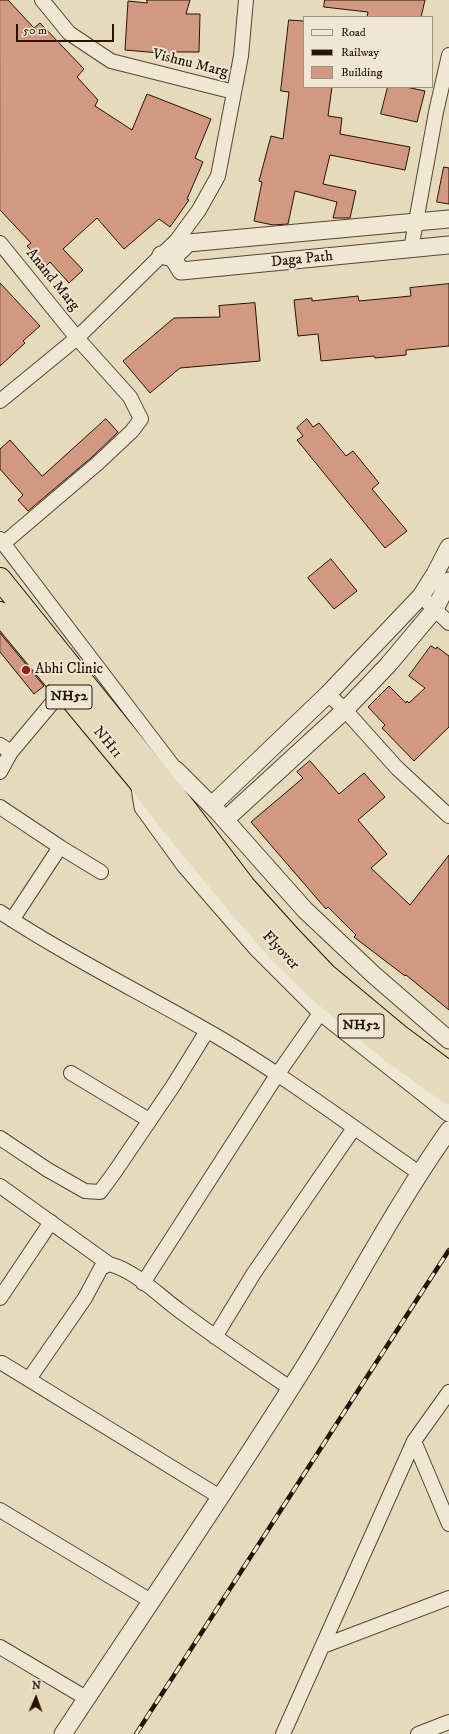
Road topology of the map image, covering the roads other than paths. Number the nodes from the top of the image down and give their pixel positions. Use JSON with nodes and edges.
{"nodes":[{"id":1,"x":42,"y":0,"type":"edge"},
{"id":2,"x":246,"y":0,"type":"edge"},
{"id":3,"x":449,"y":54,"type":"edge"},
{"id":4,"x":234,"y":92,"type":"junction"},
{"id":5,"x":449,"y":219,"type":"edge"},
{"id":6,"x":416,"y":222,"type":"junction"},
{"id":7,"x":0,"y":243,"type":"edge"},
{"id":8,"x":449,"y":245,"type":"edge"},
{"id":9,"x":411,"y":249,"type":"junction"},
{"id":10,"x":167,"y":257,"type":"junction"},
{"id":11,"x":77,"y":338,"type":"junction"},
{"id":12,"x":0,"y":401,"type":"edge"},
{"id":13,"x":2,"y":541,"type":"edge"},
{"id":14,"x":449,"y":547,"type":"edge"},
{"id":15,"x":0,"y":579,"type":"edge"},
{"id":16,"x":449,"y":582,"type":"edge"},
{"id":17,"x":421,"y":596,"type":"junction"},
{"id":18,"x":435,"y":609,"type":"junction"},
{"id":19,"x":0,"y":613,"type":"edge"},
{"id":20,"x":449,"y":623,"type":"edge"},
{"id":21,"x":63,"y":690,"type":"junction"},
{"id":22,"x":328,"y":694,"type":"junction"},
{"id":23,"x":345,"y":710,"type":"junction"},
{"id":24,"x":6,"y":749,"type":"edge"},
{"id":25,"x":0,"y":772,"type":"edge"},
{"id":26,"x":157,"y":774,"type":"junction"},
{"id":27,"x":212,"y":805,"type":"junction"},
{"id":28,"x":0,"y":807,"type":"edge"},
{"id":29,"x":449,"y":816,"type":"edge"},
{"id":30,"x":225,"y":820,"type":"junction"},
{"id":31,"x":60,"y":848,"type":"junction"},
{"id":32,"x":101,"y":872,"type":"dead end"},
{"id":33,"x":0,"y":912,"type":"edge"},
{"id":34,"x":12,"y":920,"type":"junction"},
{"id":35,"x":284,"y":945,"type":"junction"},
{"id":36,"x":321,"y":1012,"type":"junction"},
{"id":37,"x":207,"y":1031,"type":"junction"},
{"id":38,"x":449,"y":1040,"type":"edge"},
{"id":39,"x":449,"y":1072,"type":"edge"},
{"id":40,"x":71,"y":1073,"type":"dead end"},
{"id":41,"x":277,"y":1075,"type":"junction"},
{"id":42,"x":449,"y":1093,"type":"edge"},
{"id":43,"x":449,"y":1114,"type":"edge"},
{"id":44,"x":149,"y":1120,"type":"junction"},
{"id":45,"x":354,"y":1128,"type":"junction"},
{"id":46,"x":449,"y":1130,"type":"edge"},
{"id":47,"x":0,"y":1138,"type":"edge"},
{"id":48,"x":419,"y":1173,"type":"junction"},
{"id":49,"x":0,"y":1186,"type":"edge"},
{"id":50,"x":51,"y":1222,"type":"junction"},
{"id":51,"x":109,"y":1264,"type":"junction"},
{"id":52,"x":143,"y":1283,"type":"junction"},
{"id":53,"x":0,"y":1298,"type":"edge"},
{"id":54,"x":215,"y":1337,"type":"junction"},
{"id":55,"x":2,"y":1363,"type":"dead end"},
{"id":56,"x":29,"y":1379,"type":"junction"},
{"id":57,"x":290,"y":1388,"type":"junction"},
{"id":58,"x":449,"y":1392,"type":"edge"},
{"id":59,"x":414,"y":1441,"type":"junction"},
{"id":60,"x":220,"y":1497,"type":"junction"},
{"id":61,"x":0,"y":1510,"type":"edge"},
{"id":62,"x":449,"y":1524,"type":"edge"},
{"id":63,"x":449,"y":1598,"type":"edge"},
{"id":64,"x":151,"y":1601,"type":"junction"},
{"id":65,"x":322,"y":1646,"type":"junction"},
{"id":66,"x":0,"y":1647,"type":"edge"},
{"id":67,"x":86,"y":1698,"type":"junction"},
{"id":68,"x":449,"y":1722,"type":"edge"},
{"id":69,"x":63,"y":1734,"type":"edge"},
{"id":70,"x":283,"y":1734,"type":"edge"},
{"id":71,"x":418,"y":1734,"type":"edge"}],
"edges":[{"from":1,"to":4,"type":"street","name":"Vishnu Marg"},
{"from":2,"to":4,"type":"street"},
{"from":3,"to":6,"type":"street"},
{"from":4,"to":10,"type":"street"},
{"from":5,"to":6,"type":"street"},
{"from":6,"to":9,"type":"street"},
{"from":6,"to":10,"type":"street"},
{"from":7,"to":11,"type":"street","name":"Anand Marg"},
{"from":8,"to":9,"type":"street","name":"Daga Path"},
{"from":9,"to":10,"type":"street","name":"Daga Path"},
{"from":10,"to":11,"type":"street"},
{"from":11,"to":12,"type":"street"},
{"from":11,"to":13,"type":"street","name":"Anand Marg"},
{"from":13,"to":26,"type":"street"},
{"from":14,"to":17,"type":"street"},
{"from":15,"to":26,"type":"highway","number":"NH52"},
{"from":16,"to":18,"type":"street"},
{"from":17,"to":18,"type":"street"},
{"from":17,"to":22,"type":"street"},
{"from":18,"to":20,"type":"street"},
{"from":18,"to":23,"type":"street"},
{"from":19,"to":21,"type":"highway","name":"NH11","number":"NH52"},
{"from":21,"to":24,"type":"street"},
{"from":21,"to":26,"type":"highway","name":"NH11","number":"NH52"},
{"from":22,"to":23,"type":"street"},
{"from":22,"to":27,"type":"street"},
{"from":23,"to":29,"type":"street"},
{"from":23,"to":30,"type":"street"},
{"from":24,"to":25,"type":"street"},
{"from":26,"to":27,"type":"street"},
{"from":26,"to":35,"type":"highway","name":"Flyover","number":"NH52"},
{"from":26,"to":36,"type":"street"},
{"from":27,"to":30,"type":"street"},
{"from":28,"to":31,"type":"street"},
{"from":30,"to":38,"type":"street"},
{"from":31,"to":32,"type":"street"},
{"from":31,"to":34,"type":"street"},
{"from":33,"to":34,"type":"street"},
{"from":34,"to":37,"type":"street"},
{"from":35,"to":39,"type":"highway","name":"Flyover","number":"NH52"},
{"from":35,"to":42,"type":"highway","name":"Flyover","number":"NH52"},
{"from":36,"to":41,"type":"street"},
{"from":36,"to":43,"type":"street"},
{"from":37,"to":41,"type":"street"},
{"from":37,"to":44,"type":"street"},
{"from":40,"to":44,"type":"street"},
{"from":41,"to":45,"type":"street"},
{"from":41,"to":52,"type":"street"},
{"from":44,"to":47,"type":"street"},
{"from":45,"to":48,"type":"street"},
{"from":45,"to":54,"type":"street"},
{"from":46,"to":48,"type":"street"},
{"from":48,"to":57,"type":"street"},
{"from":49,"to":50,"type":"street"},
{"from":50,"to":51,"type":"street"},
{"from":50,"to":53,"type":"street"},
{"from":51,"to":52,"type":"street"},
{"from":51,"to":56,"type":"street"},
{"from":52,"to":54,"type":"street"},
{"from":54,"to":57,"type":"street"},
{"from":55,"to":56,"type":"street"},
{"from":56,"to":60,"type":"street"},
{"from":57,"to":60,"type":"street"},
{"from":58,"to":59,"type":"street"},
{"from":59,"to":62,"type":"street"},
{"from":59,"to":65,"type":"street"},
{"from":60,"to":64,"type":"street"},
{"from":61,"to":64,"type":"street"},
{"from":63,"to":65,"type":"street"},
{"from":64,"to":67,"type":"street"},
{"from":65,"to":70,"type":"street"},
{"from":66,"to":67,"type":"street"},
{"from":67,"to":69,"type":"street"},
{"from":68,"to":71,"type":"street"}]}
